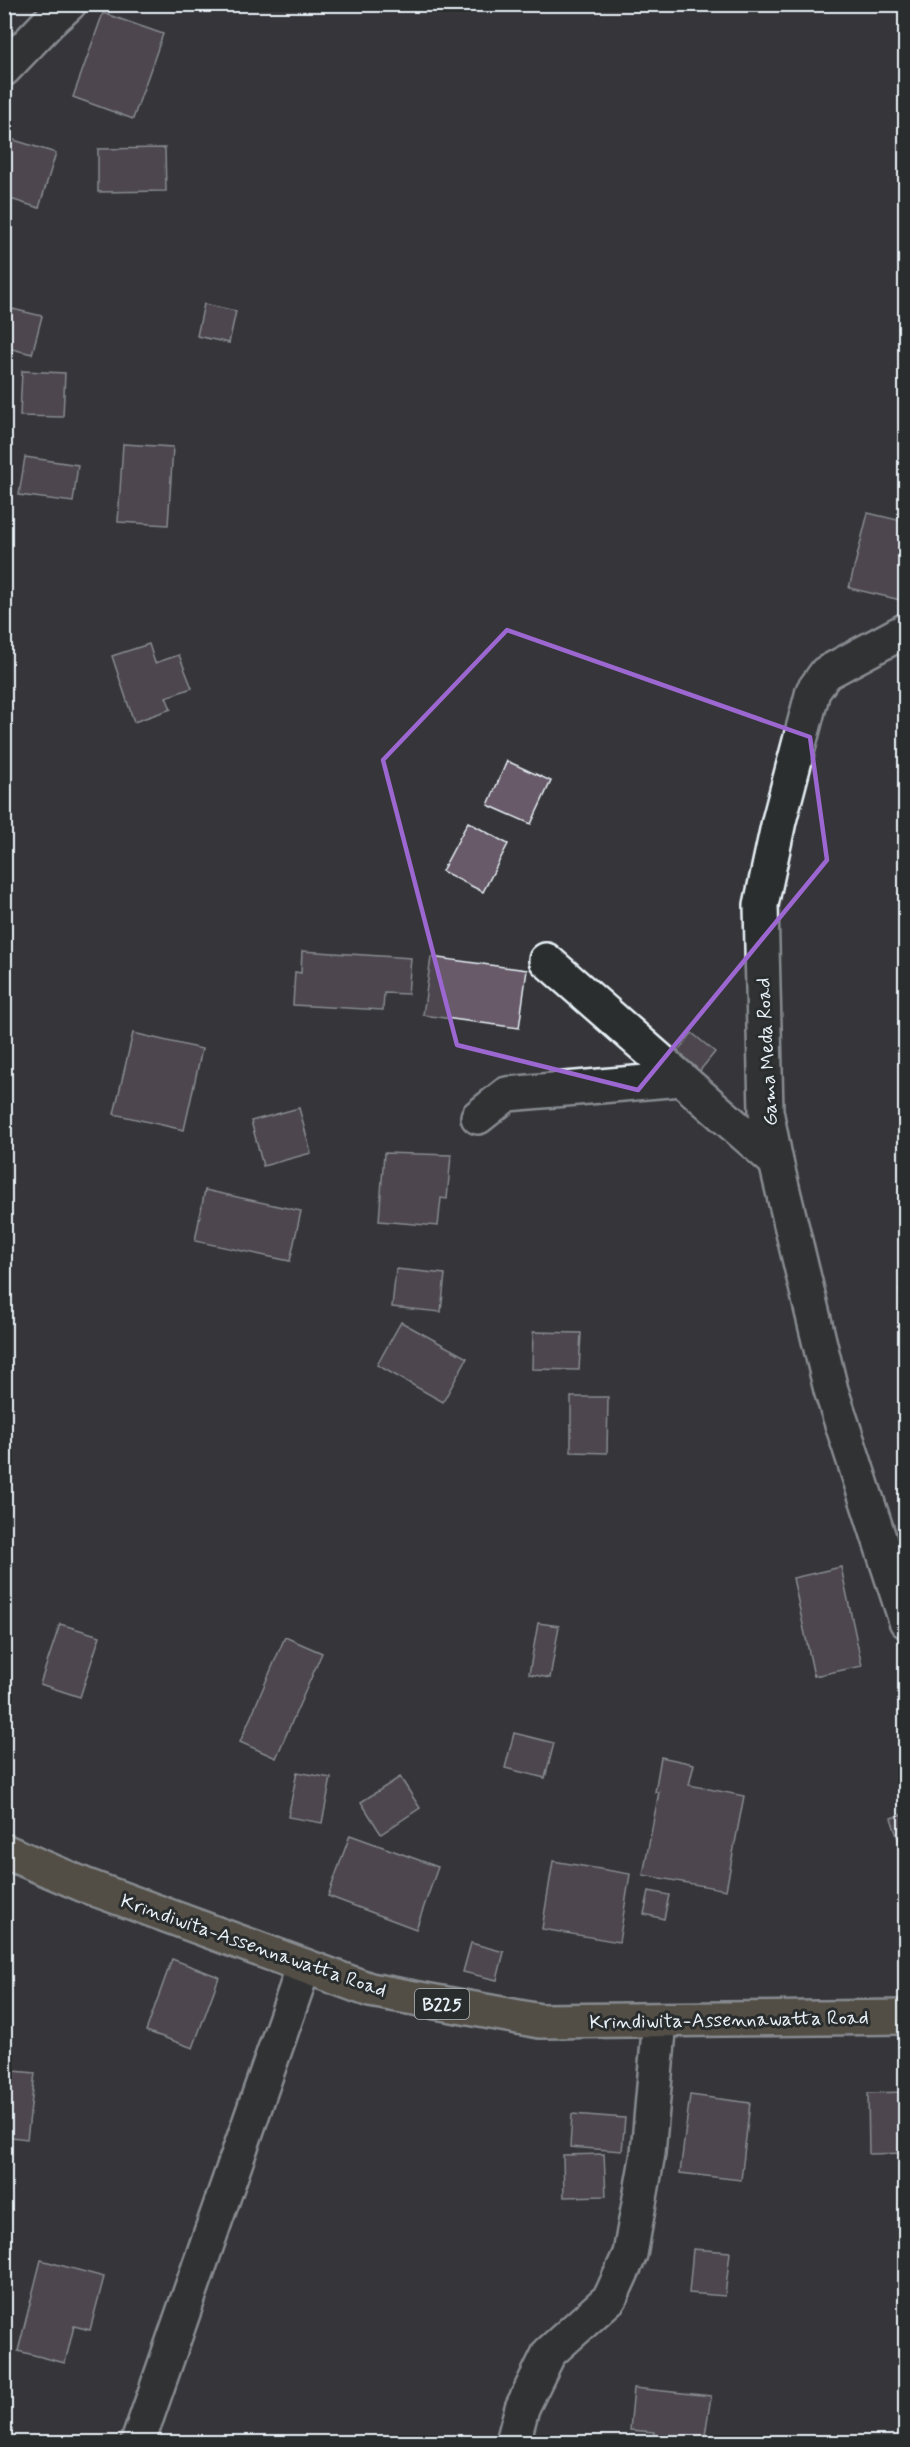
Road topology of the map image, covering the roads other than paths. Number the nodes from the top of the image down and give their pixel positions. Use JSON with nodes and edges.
{"nodes":[{"id":1,"x":69,"y":4,"type":"edge"},
{"id":2,"x":4,"y":69,"type":"edge"},
{"id":3,"x":906,"y":630,"type":"edge"},
{"id":4,"x":546,"y":960,"type":"dead end"},
{"id":5,"x":681,"y":1078,"type":"junction"},
{"id":6,"x":478,"y":1117,"type":"dead end"},
{"id":7,"x":776,"y":1162,"type":"junction"},
{"id":8,"x":906,"y":1621,"type":"edge"},
{"id":9,"x":4,"y":1851,"type":"edge"},
{"id":10,"x":304,"y":1966,"type":"junction"},
{"id":11,"x":906,"y":2017,"type":"edge"},
{"id":12,"x":660,"y":2020,"type":"junction"},
{"id":13,"x":138,"y":2442,"type":"edge"},
{"id":14,"x":513,"y":2442,"type":"edge"}],
"edges":[{"from":1,"to":2,"type":"street"},
{"from":3,"to":7,"type":"street","name":"Gama Meda Road"},
{"from":4,"to":5,"type":"street"},
{"from":5,"to":6,"type":"street"},
{"from":5,"to":7,"type":"street"},
{"from":7,"to":8,"type":"street","name":"Gama Meda Road"},
{"from":9,"to":10,"type":"main road","name":"Krindiwita-Assennawatta Road","number":"B225"},
{"from":10,"to":12,"type":"main road","name":"Krindiwita-Assennawatta Road","number":"B225"},
{"from":10,"to":13,"type":"street"},
{"from":11,"to":12,"type":"main road","name":"Krindiwita-Assennawatta Road","number":"B225"},
{"from":12,"to":14,"type":"street"}]}
